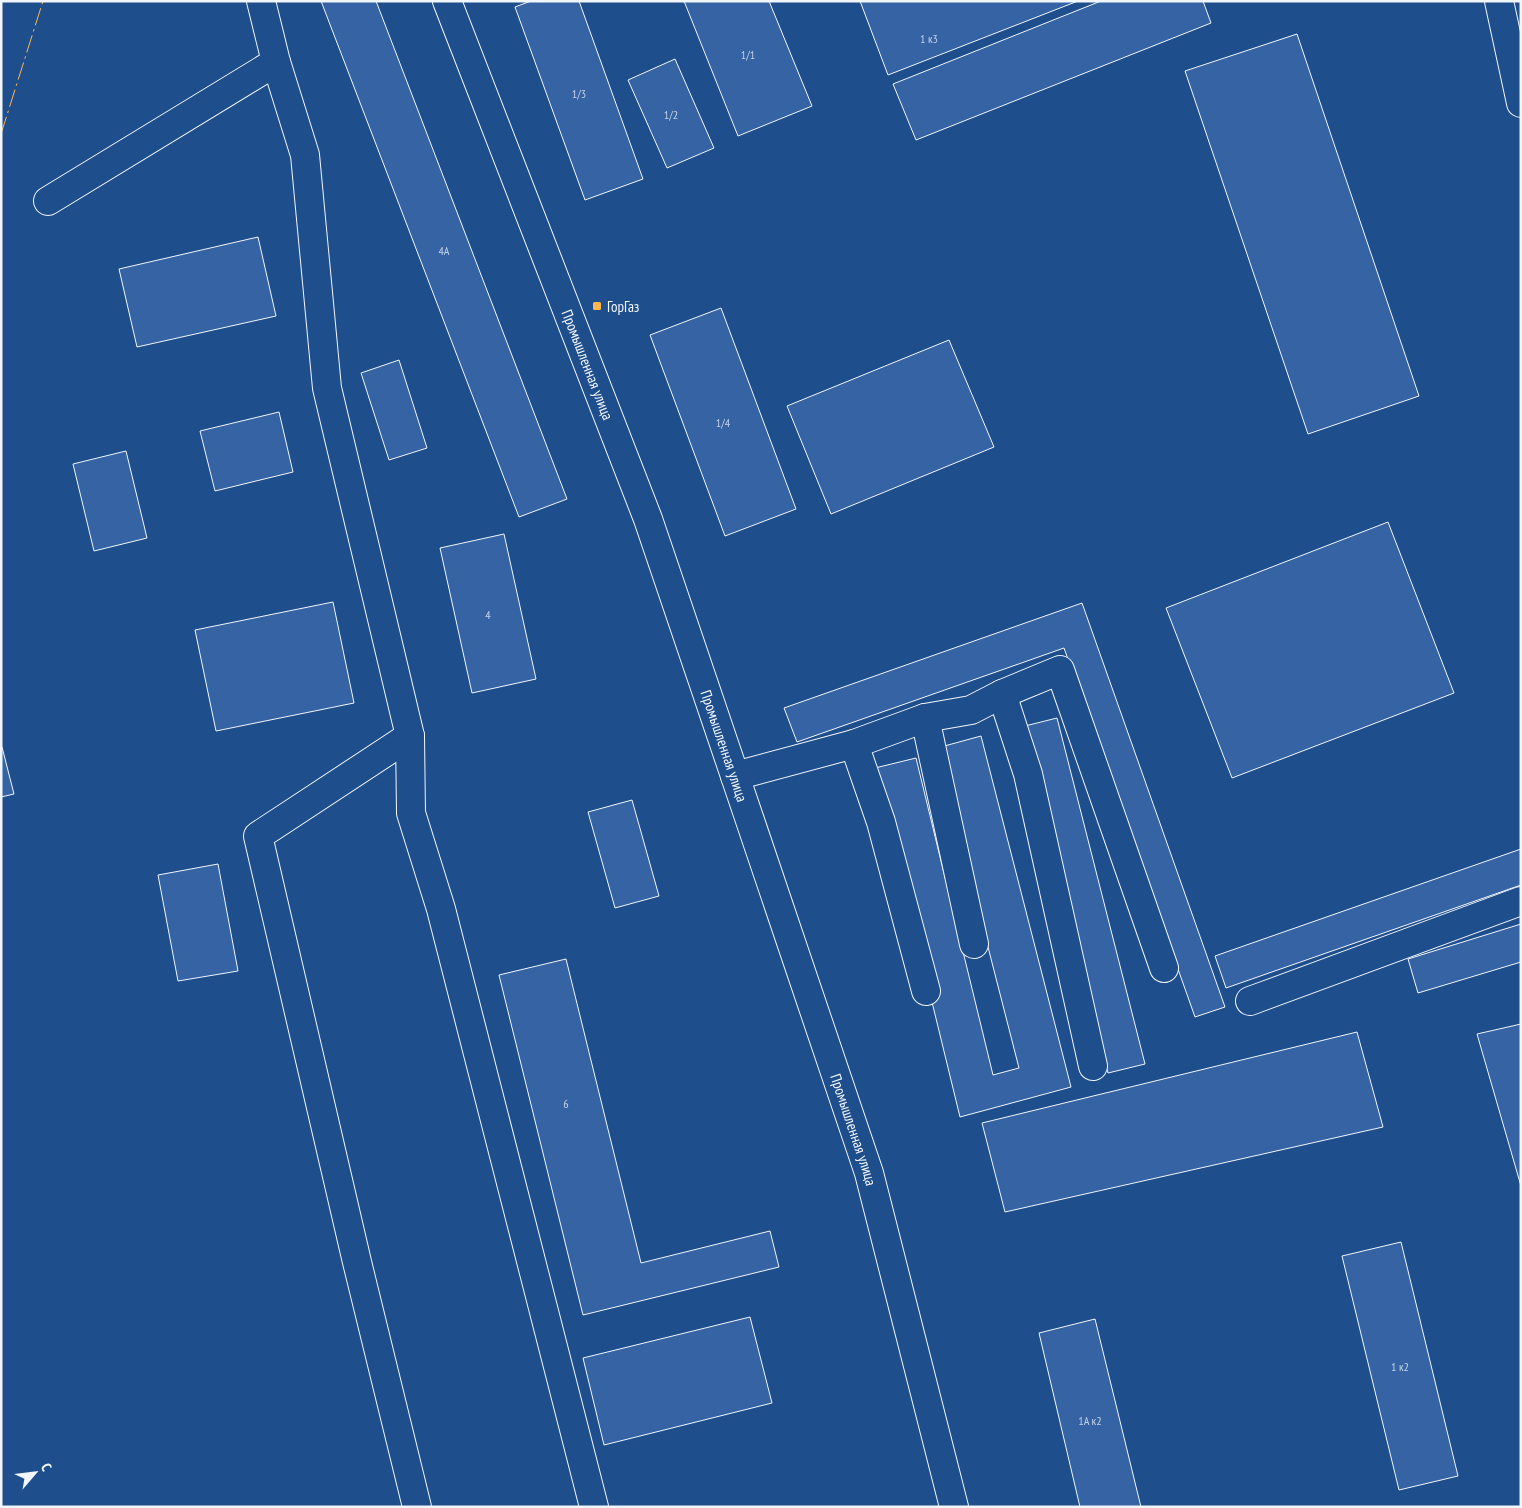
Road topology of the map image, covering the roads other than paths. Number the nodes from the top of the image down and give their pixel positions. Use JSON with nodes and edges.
{"nodes":[{"id":1,"x":261,"y":1,"type":"edge"},
{"id":2,"x":447,"y":1,"type":"edge"},
{"id":3,"x":1499,"y":1,"type":"edge"},
{"id":4,"x":276,"y":62,"type":"junction"},
{"id":5,"x":1521,"y":103,"type":"edge"},
{"id":6,"x":48,"y":201,"type":"dead end"},
{"id":7,"x":1002,"y":694,"type":"junction"},
{"id":8,"x":925,"y":718,"type":"junction"},
{"id":9,"x":410,"y":736,"type":"junction"},
{"id":10,"x":854,"y":744,"type":"junction"},
{"id":11,"x":735,"y":776,"type":"junction"},
{"id":12,"x":1521,"y":901,"type":"edge"},
{"id":13,"x":974,"y":944,"type":"dead end"},
{"id":14,"x":1164,"y":968,"type":"dead end"},
{"id":15,"x":926,"y":991,"type":"dead end"},
{"id":16,"x":1250,"y":1001,"type":"dead end"},
{"id":17,"x":1093,"y":1066,"type":"dead end"},
{"id":18,"x":417,"y":1507,"type":"edge"},
{"id":19,"x":594,"y":1507,"type":"edge"},
{"id":20,"x":954,"y":1507,"type":"edge"}],
"edges":[{"from":1,"to":4,"type":"street"},
{"from":2,"to":11,"type":"street","name":"Промышленная улица"},
{"from":3,"to":5,"type":"street"},
{"from":4,"to":6,"type":"street"},
{"from":4,"to":9,"type":"street"},
{"from":7,"to":8,"type":"street"},
{"from":7,"to":14,"type":"street"},
{"from":7,"to":17,"type":"street"},
{"from":8,"to":10,"type":"street"},
{"from":8,"to":13,"type":"street"},
{"from":9,"to":18,"type":"street"},
{"from":9,"to":19,"type":"street"},
{"from":10,"to":11,"type":"street"},
{"from":10,"to":15,"type":"street"},
{"from":11,"to":20,"type":"street","name":"Промышленная улица"},
{"from":12,"to":16,"type":"street"}]}
